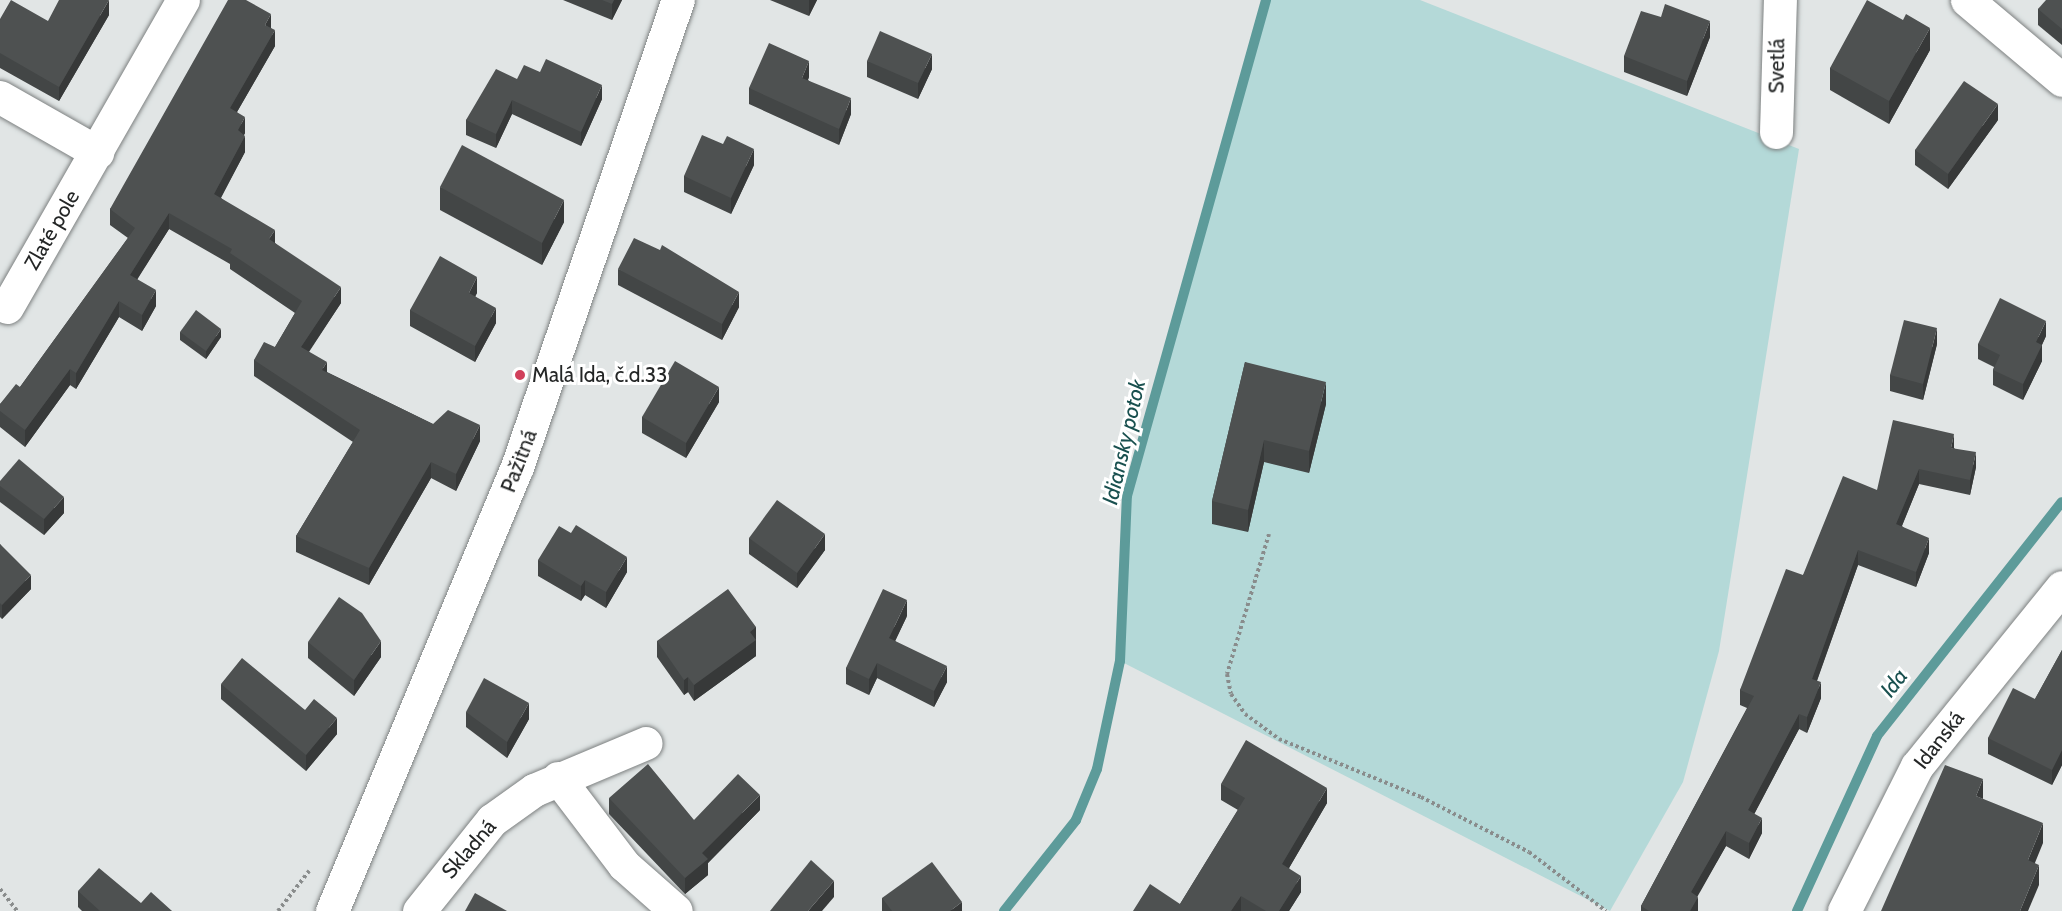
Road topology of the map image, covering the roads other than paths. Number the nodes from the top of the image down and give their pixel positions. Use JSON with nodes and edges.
{"nodes":[{"id":1,"x":183,"y":0,"type":"edge"},
{"id":2,"x":678,"y":0,"type":"edge"},
{"id":3,"x":1780,"y":0,"type":"edge"},
{"id":4,"x":1981,"y":4,"type":"edge"},
{"id":5,"x":2062,"y":80,"type":"edge"},
{"id":6,"x":0,"y":97,"type":"edge"},
{"id":7,"x":1776,"y":132,"type":"dead end"},
{"id":8,"x":97,"y":153,"type":"junction"},
{"id":9,"x":7,"y":307,"type":"dead end"},
{"id":10,"x":2062,"y":587,"type":"edge"},
{"id":11,"x":646,"y":743,"type":"dead end"},
{"id":12,"x":558,"y":778,"type":"junction"},
{"id":13,"x":332,"y":911,"type":"edge"},
{"id":14,"x":418,"y":911,"type":"edge"},
{"id":15,"x":676,"y":911,"type":"edge"},
{"id":16,"x":1844,"y":911,"type":"edge"}],
"edges":[{"from":1,"to":8,"type":"street","name":"Zlaté pole"},
{"from":2,"to":13,"type":"street","name":"Pažitná"},
{"from":3,"to":7,"type":"street","name":"Svetlá"},
{"from":4,"to":5,"type":"street"},
{"from":6,"to":8,"type":"street"},
{"from":8,"to":9,"type":"street","name":"Zlaté pole"},
{"from":10,"to":16,"type":"street","name":"Idanská"},
{"from":11,"to":12,"type":"street","name":"Skladná"},
{"from":12,"to":14,"type":"street","name":"Skladná"},
{"from":12,"to":15,"type":"street"}]}
